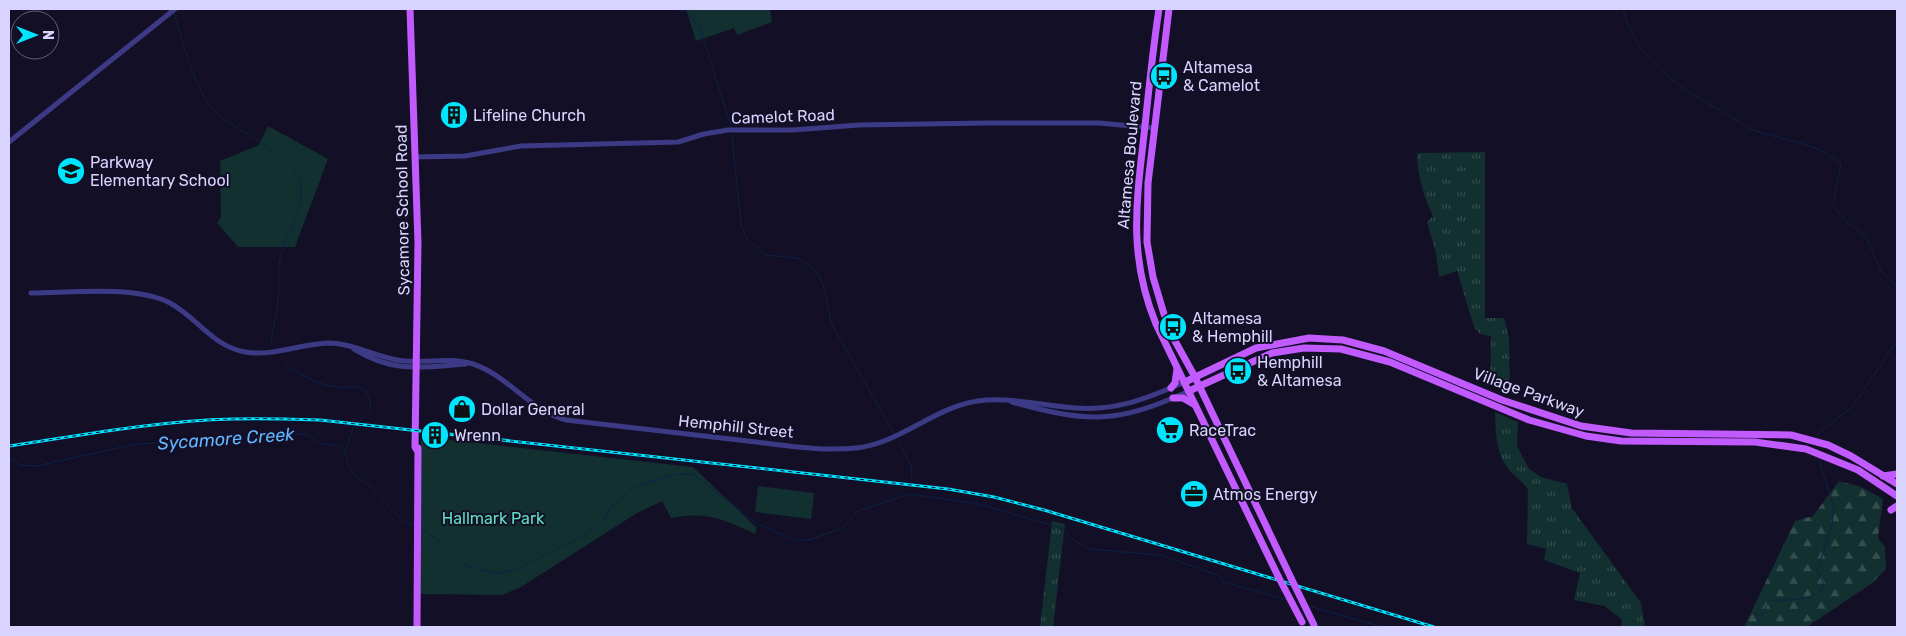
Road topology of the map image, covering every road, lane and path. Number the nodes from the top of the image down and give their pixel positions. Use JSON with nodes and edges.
{"nodes":[{"id":1,"x":175,"y":9,"type":"edge"},
{"id":2,"x":410,"y":9,"type":"edge"},
{"id":3,"x":1159,"y":9,"type":"edge"},
{"id":4,"x":1170,"y":9,"type":"edge"},
{"id":5,"x":1145,"y":127,"type":"junction"},
{"id":6,"x":1154,"y":128,"type":"junction"},
{"id":7,"x":9,"y":142,"type":"edge"},
{"id":8,"x":415,"y":158,"type":"junction"},
{"id":9,"x":31,"y":293,"type":"dead end"},
{"id":10,"x":1286,"y":341,"type":"junction"},
{"id":11,"x":1288,"y":350,"type":"junction"},
{"id":12,"x":417,"y":364,"type":"junction"},
{"id":13,"x":1177,"y":366,"type":"junction"},
{"id":14,"x":1195,"y":377,"type":"junction"},
{"id":15,"x":1215,"y":379,"type":"junction"},
{"id":16,"x":1185,"y":382,"type":"junction"},
{"id":17,"x":1200,"y":386,"type":"junction"},
{"id":18,"x":1171,"y":388,"type":"junction"},
{"id":19,"x":1189,"y":391,"type":"junction"},
{"id":20,"x":1173,"y":398,"type":"junction"},
{"id":21,"x":1005,"y":400,"type":"junction"},
{"id":22,"x":1208,"y":404,"type":"junction"},
{"id":23,"x":1197,"y":406,"type":"junction"},
{"id":24,"x":1113,"y":407,"type":"junction"},
{"id":25,"x":1114,"y":416,"type":"junction"},
{"id":26,"x":1232,"y":454,"type":"junction"},
{"id":27,"x":1222,"y":459,"type":"junction"},
{"id":28,"x":1897,"y":474,"type":"edge"},
{"id":29,"x":1883,"y":476,"type":"junction"},
{"id":30,"x":1897,"y":484,"type":"edge"},
{"id":31,"x":1897,"y":496,"type":"edge"},
{"id":32,"x":1303,"y":625,"type":"edge"},
{"id":33,"x":1315,"y":626,"type":"edge"},
{"id":34,"x":417,"y":627,"type":"edge"}],
"edges":[{"from":1,"to":7,"type":"street"},
{"from":2,"to":8,"type":"main road","name":"Sycamore School Road"},
{"from":3,"to":5,"type":"main road","name":"Altamesa Boulevard"},
{"from":4,"to":6,"type":"main road","name":"Altamesa Boulevard"},
{"from":5,"to":6,"type":"street","name":"Camelot Road"},
{"from":5,"to":8,"type":"street","name":"Camelot Road"},
{"from":5,"to":13,"type":"main road","name":"Altamesa Boulevard"},
{"from":6,"to":14,"type":"main road","name":"Altamesa Boulevard"},
{"from":8,"to":12,"type":"main road","name":"Sycamore School Road"},
{"from":9,"to":12,"type":"street","name":"Hemphill Street"},
{"from":10,"to":11,"type":"main road"},
{"from":10,"to":14,"type":"main road","name":"Village Parkway"},
{"from":10,"to":29,"type":"main road","name":"Village Parkway"},
{"from":11,"to":15,"type":"main road","name":"Village Parkway"},
{"from":11,"to":31,"type":"main road","name":"Village Parkway"},
{"from":12,"to":21,"type":"street","name":"Hemphill Street"},
{"from":12,"to":34,"type":"main road","name":"Sycamore School Road"},
{"from":13,"to":16,"type":"main road","name":"Altamesa Boulevard"},
{"from":13,"to":18,"type":"main road"},
{"from":14,"to":16,"type":"main road","name":"Village Parkway"},
{"from":14,"to":17,"type":"main road","name":"Altamesa Boulevard"},
{"from":15,"to":17,"type":"main road","name":"Village Parkway"},
{"from":15,"to":22,"type":"main road"},
{"from":16,"to":18,"type":"street","name":"Hemphill Street"},
{"from":16,"to":19,"type":"main road","name":"Altamesa Boulevard"},
{"from":17,"to":19,"type":"main road","name":"Village Parkway"},
{"from":17,"to":22,"type":"main road","name":"Altamesa Boulevard"},
{"from":18,"to":24,"type":"street","name":"Hemphill Street"},
{"from":19,"to":20,"type":"street","name":"Hemphill Street"},
{"from":19,"to":23,"type":"main road","name":"Altamesa Boulevard"},
{"from":20,"to":23,"type":"main road"},
{"from":20,"to":25,"type":"street","name":"Hemphill Street"},
{"from":21,"to":24,"type":"street","name":"Hemphill Street"},
{"from":21,"to":25,"type":"street","name":"Hemphill Street"},
{"from":22,"to":26,"type":"main road","name":"Altamesa Boulevard"},
{"from":23,"to":27,"type":"main road","name":"Altamesa Boulevard"},
{"from":24,"to":25,"type":"street"},
{"from":26,"to":27,"type":"main road"},
{"from":26,"to":33,"type":"main road","name":"Altamesa Boulevard","bridge":true},
{"from":27,"to":32,"type":"main road","name":"Altamesa Boulevard","bridge":true},
{"from":28,"to":29,"type":"main road"},
{"from":29,"to":30,"type":"main road","name":"Village Parkway"}]}
